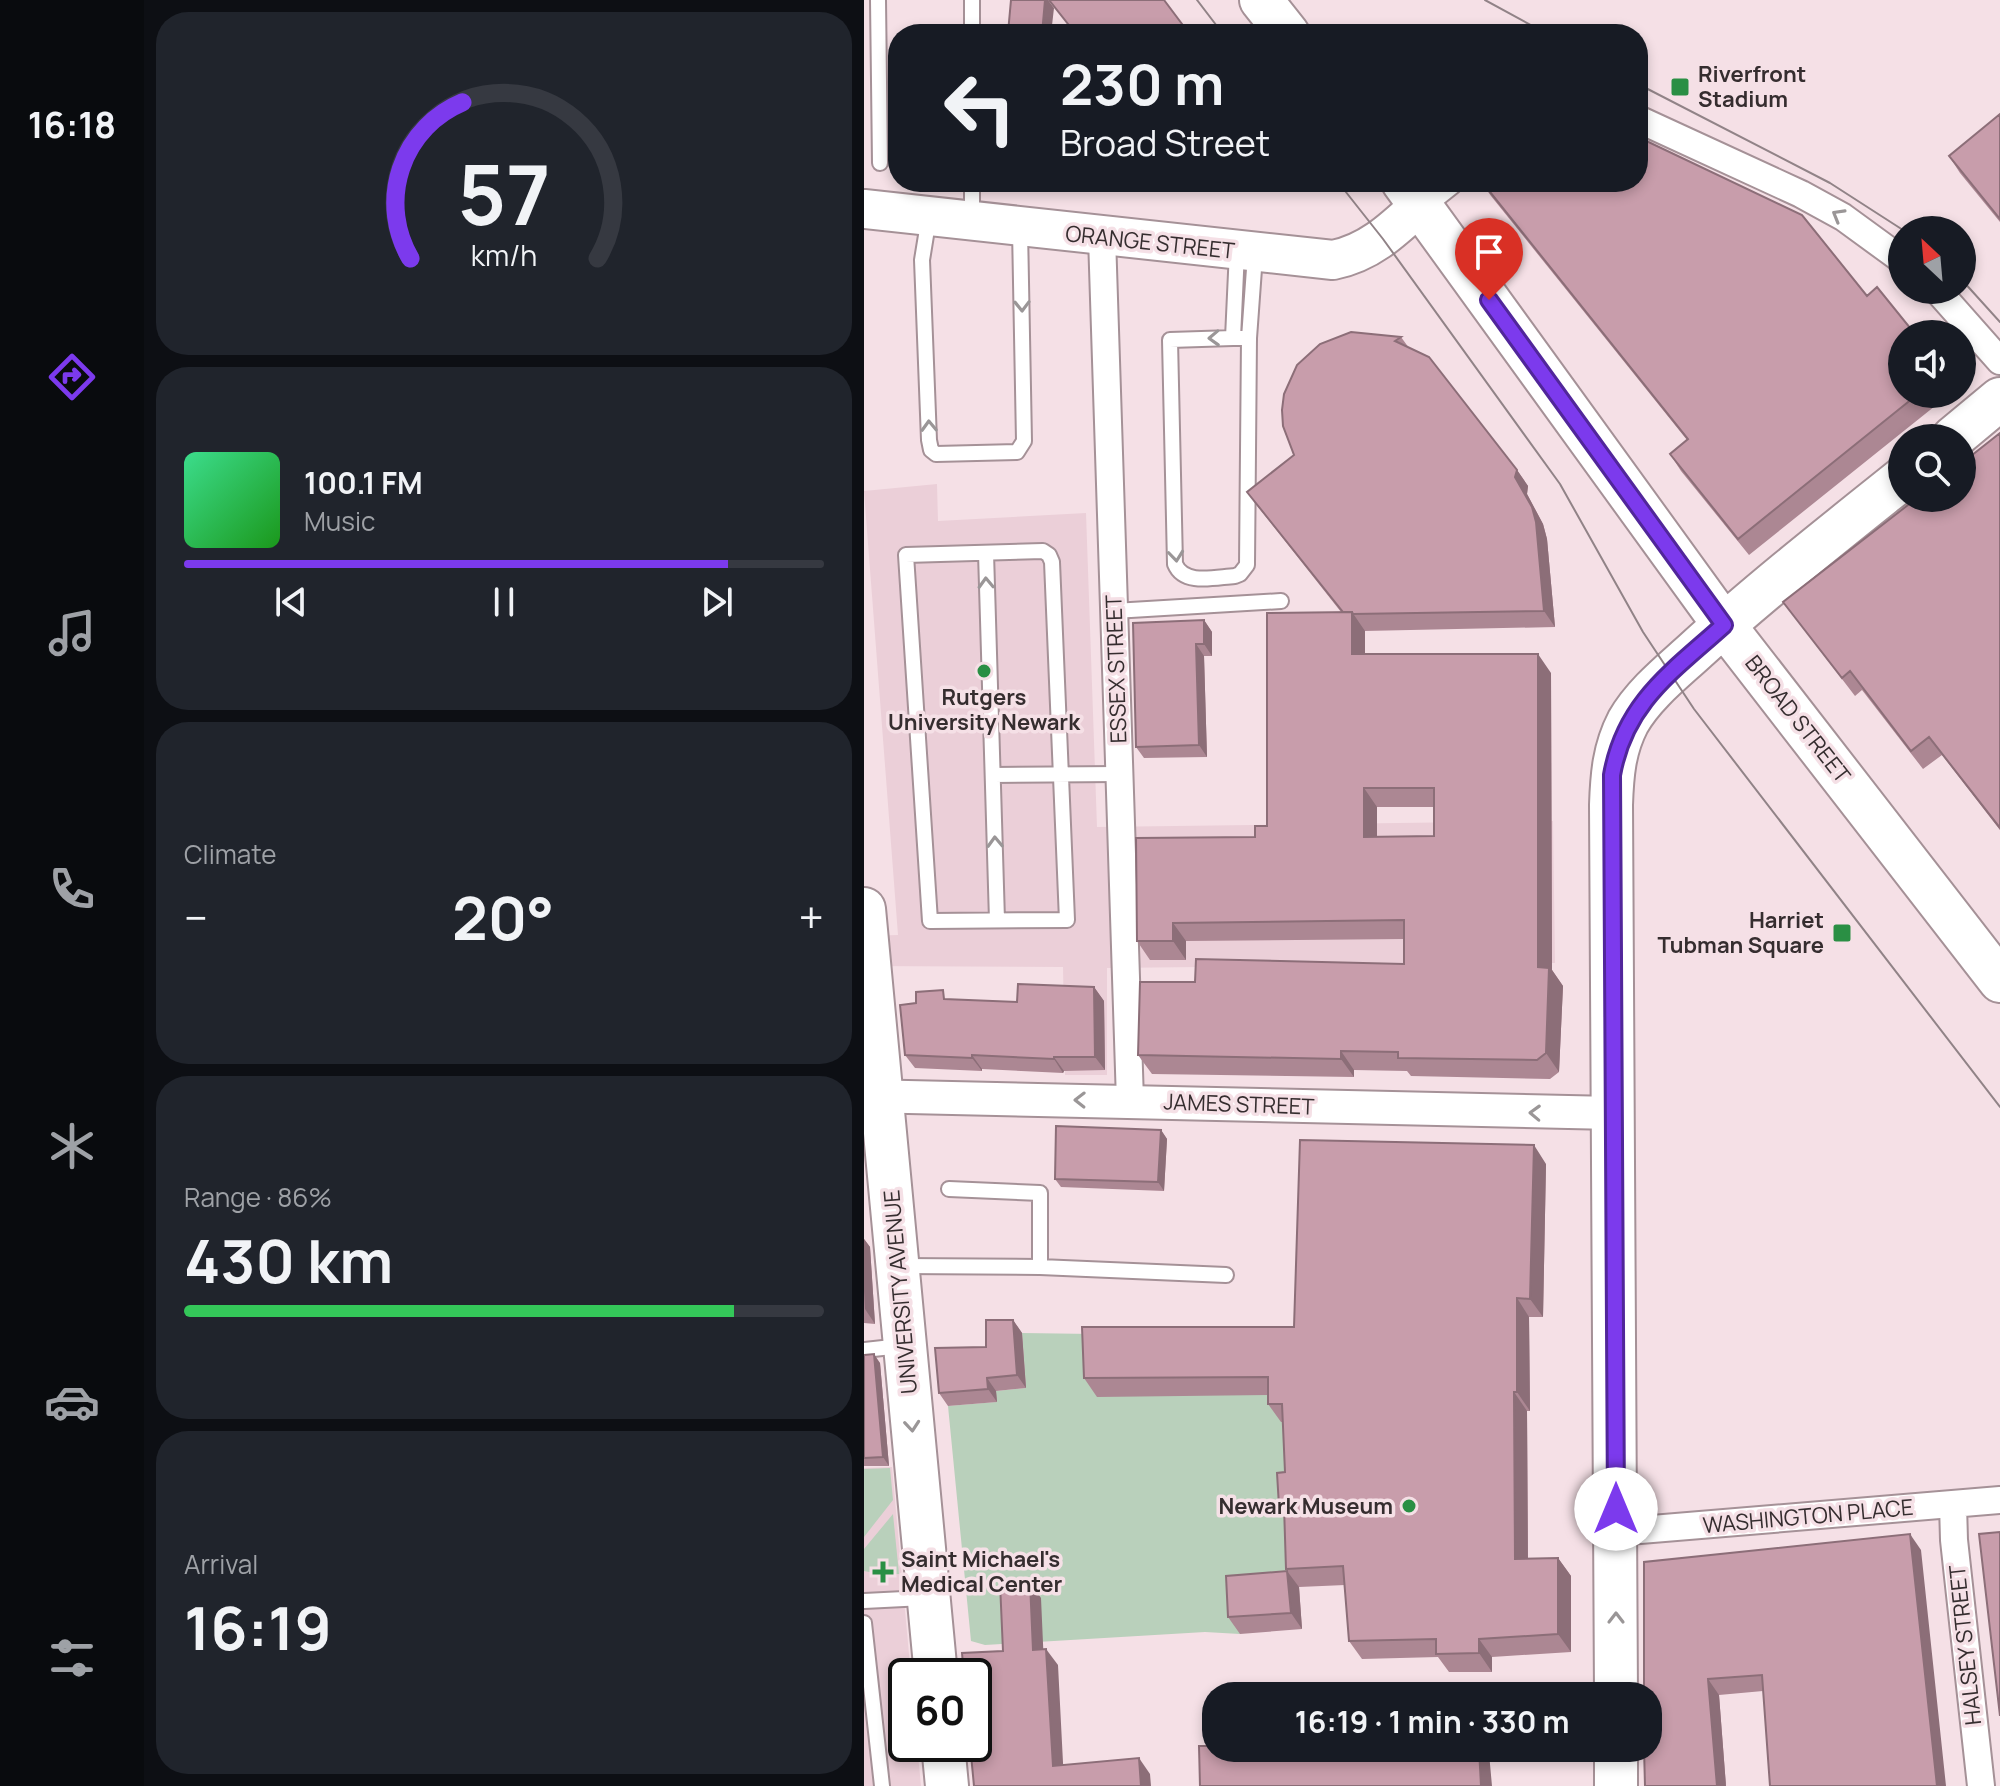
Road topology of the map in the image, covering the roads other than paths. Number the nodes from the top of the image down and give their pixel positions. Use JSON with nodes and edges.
{"nodes":[{"id":1,"x":878,"y":0,"type":"edge"},
{"id":2,"x":972,"y":0,"type":"edge"},
{"id":3,"x":1261,"y":0,"type":"edge"},
{"id":4,"x":972,"y":24,"type":"edge"},
{"id":5,"x":1280,"y":24,"type":"edge"},
{"id":6,"x":1648,"y":124,"type":"edge"},
{"id":7,"x":880,"y":163,"type":"dead end"},
{"id":8,"x":972,"y":192,"type":"edge"},
{"id":9,"x":1422,"y":192,"type":"edge"},
{"id":10,"x":1425,"y":192,"type":"edge"},
{"id":11,"x":864,"y":209,"type":"edge"},
{"id":12,"x":929,"y":217,"type":"junction"},
{"id":13,"x":972,"y":222,"type":"junction"},
{"id":14,"x":1020,"y":228,"type":"junction"},
{"id":15,"x":1102,"y":237,"type":"junction"},
{"id":16,"x":1888,"y":250,"type":"edge"},
{"id":17,"x":1246,"y":252,"type":"junction"},
{"id":18,"x":1949,"y":304,"type":"edge"},
{"id":19,"x":1233,"y":338,"type":"junction"},
{"id":20,"x":1249,"y":338,"type":"junction"},
{"id":21,"x":2000,"y":361,"type":"edge"},
{"id":22,"x":2000,"y":399,"type":"edge"},
{"id":23,"x":1970,"y":424,"type":"edge"},
{"id":24,"x":1888,"y":490,"type":"edge"},
{"id":25,"x":986,"y":553,"type":"junction"},
{"id":26,"x":1281,"y":601,"type":"dead end"},
{"id":27,"x":1114,"y":611,"type":"junction"},
{"id":28,"x":1724,"y":625,"type":"junction"},
{"id":29,"x":1059,"y":774,"type":"junction"},
{"id":30,"x":1119,"y":774,"type":"junction"},
{"id":31,"x":993,"y":775,"type":"junction"},
{"id":32,"x":864,"y":909,"type":"edge"},
{"id":33,"x":864,"y":916,"type":"edge"},
{"id":34,"x":997,"y":920,"type":"junction"},
{"id":35,"x":2000,"y":981,"type":"edge"},
{"id":36,"x":874,"y":1097,"type":"edge"},
{"id":37,"x":1130,"y":1101,"type":"junction"},
{"id":38,"x":1613,"y":1113,"type":"junction"},
{"id":39,"x":949,"y":1189,"type":"dead end"},
{"id":40,"x":897,"y":1266,"type":"junction"},
{"id":41,"x":1040,"y":1267,"type":"junction"},
{"id":42,"x":1226,"y":1275,"type":"dead end"},
{"id":43,"x":905,"y":1346,"type":"junction"},
{"id":44,"x":864,"y":1350,"type":"edge"},
{"id":45,"x":2000,"y":1500,"type":"edge"},
{"id":46,"x":1953,"y":1504,"type":"junction"},
{"id":47,"x":1616,"y":1532,"type":"junction"},
{"id":48,"x":928,"y":1597,"type":"junction"},
{"id":49,"x":864,"y":1601,"type":"edge"},
{"id":50,"x":864,"y":1623,"type":"edge"},
{"id":51,"x":934,"y":1658,"type":"edge"},
{"id":52,"x":1616,"y":1682,"type":"edge"},
{"id":53,"x":945,"y":1762,"type":"edge"},
{"id":54,"x":1616,"y":1762,"type":"edge"},
{"id":55,"x":882,"y":1786,"type":"edge"},
{"id":56,"x":947,"y":1786,"type":"edge"},
{"id":57,"x":1616,"y":1786,"type":"edge"},
{"id":58,"x":1981,"y":1786,"type":"edge"}],
"edges":[{"from":1,"to":7,"type":"lane"},
{"from":2,"to":4,"type":"lane"},
{"from":3,"to":5,"type":"main road"},
{"from":16,"to":6,"type":"street","one_way":true},
{"from":8,"to":13,"type":"lane"},
{"from":9,"to":17,"type":"main road","name":"ORANGE STREET"},
{"from":10,"to":28,"type":"main road","name":"BROAD STREET"},
{"from":11,"to":12,"type":"main road","name":"ORANGE STREET"},
{"from":12,"to":13,"type":"main road","name":"ORANGE STREET"},
{"from":14,"to":12,"type":"lane","one_way":true},
{"from":13,"to":14,"type":"main road","name":"ORANGE STREET"},
{"from":14,"to":15,"type":"main road","name":"ORANGE STREET"},
{"from":15,"to":17,"type":"main road","name":"ORANGE STREET"},
{"from":15,"to":27,"type":"street","name":"ESSEX STREET"},
{"from":17,"to":19,"type":"lane"},
{"from":17,"to":20,"type":"lane"},
{"from":18,"to":21,"type":"street"},
{"from":19,"to":20,"type":"lane"},
{"from":19,"to":20,"type":"lane","one_way":true},
{"from":22,"to":23,"type":"main road"},
{"from":24,"to":28,"type":"main road"},
{"from":25,"to":29,"type":"lane"},
{"from":31,"to":25,"type":"lane","one_way":true},
{"from":25,"to":34,"type":"lane"},
{"from":26,"to":27,"type":"lane"},
{"from":27,"to":30,"type":"street","name":"ESSEX STREET"},
{"from":28,"to":35,"type":"main road","name":"BROAD STREET"},
{"from":28,"to":38,"type":"main road"},
{"from":29,"to":30,"type":"lane"},
{"from":29,"to":31,"type":"lane"},
{"from":29,"to":34,"type":"lane"},
{"from":30,"to":37,"type":"street","name":"ESSEX STREET"},
{"from":34,"to":31,"type":"lane","one_way":true},
{"from":32,"to":33,"type":"main road","name":"UNIVERSITY AVENUE"},
{"from":33,"to":36,"type":"main road","name":"UNIVERSITY AVENUE"},
{"from":37,"to":36,"type":"street","name":"JAMES STREET","one_way":true},
{"from":36,"to":40,"type":"main road","name":"UNIVERSITY AVENUE"},
{"from":38,"to":37,"type":"street","name":"JAMES STREET","one_way":true},
{"from":38,"to":47,"type":"main road"},
{"from":39,"to":41,"type":"lane"},
{"from":40,"to":41,"type":"lane"},
{"from":40,"to":43,"type":"main road","name":"UNIVERSITY AVENUE"},
{"from":41,"to":42,"type":"lane"},
{"from":43,"to":44,"type":"lane"},
{"from":43,"to":48,"type":"main road","name":"UNIVERSITY AVENUE","one_way":true},
{"from":45,"to":46,"type":"street","name":"WASHINGTON PLACE"},
{"from":46,"to":47,"type":"street","name":"WASHINGTON PLACE"},
{"from":46,"to":58,"type":"street","name":"HALSEY STREET"},
{"from":52,"to":47,"type":"main road","one_way":true},
{"from":48,"to":49,"type":"lane"},
{"from":48,"to":51,"type":"main road","name":"UNIVERSITY AVENUE"},
{"from":50,"to":55,"type":"lane"},
{"from":53,"to":56,"type":"main road"},
{"from":54,"to":57,"type":"main road"}]}
